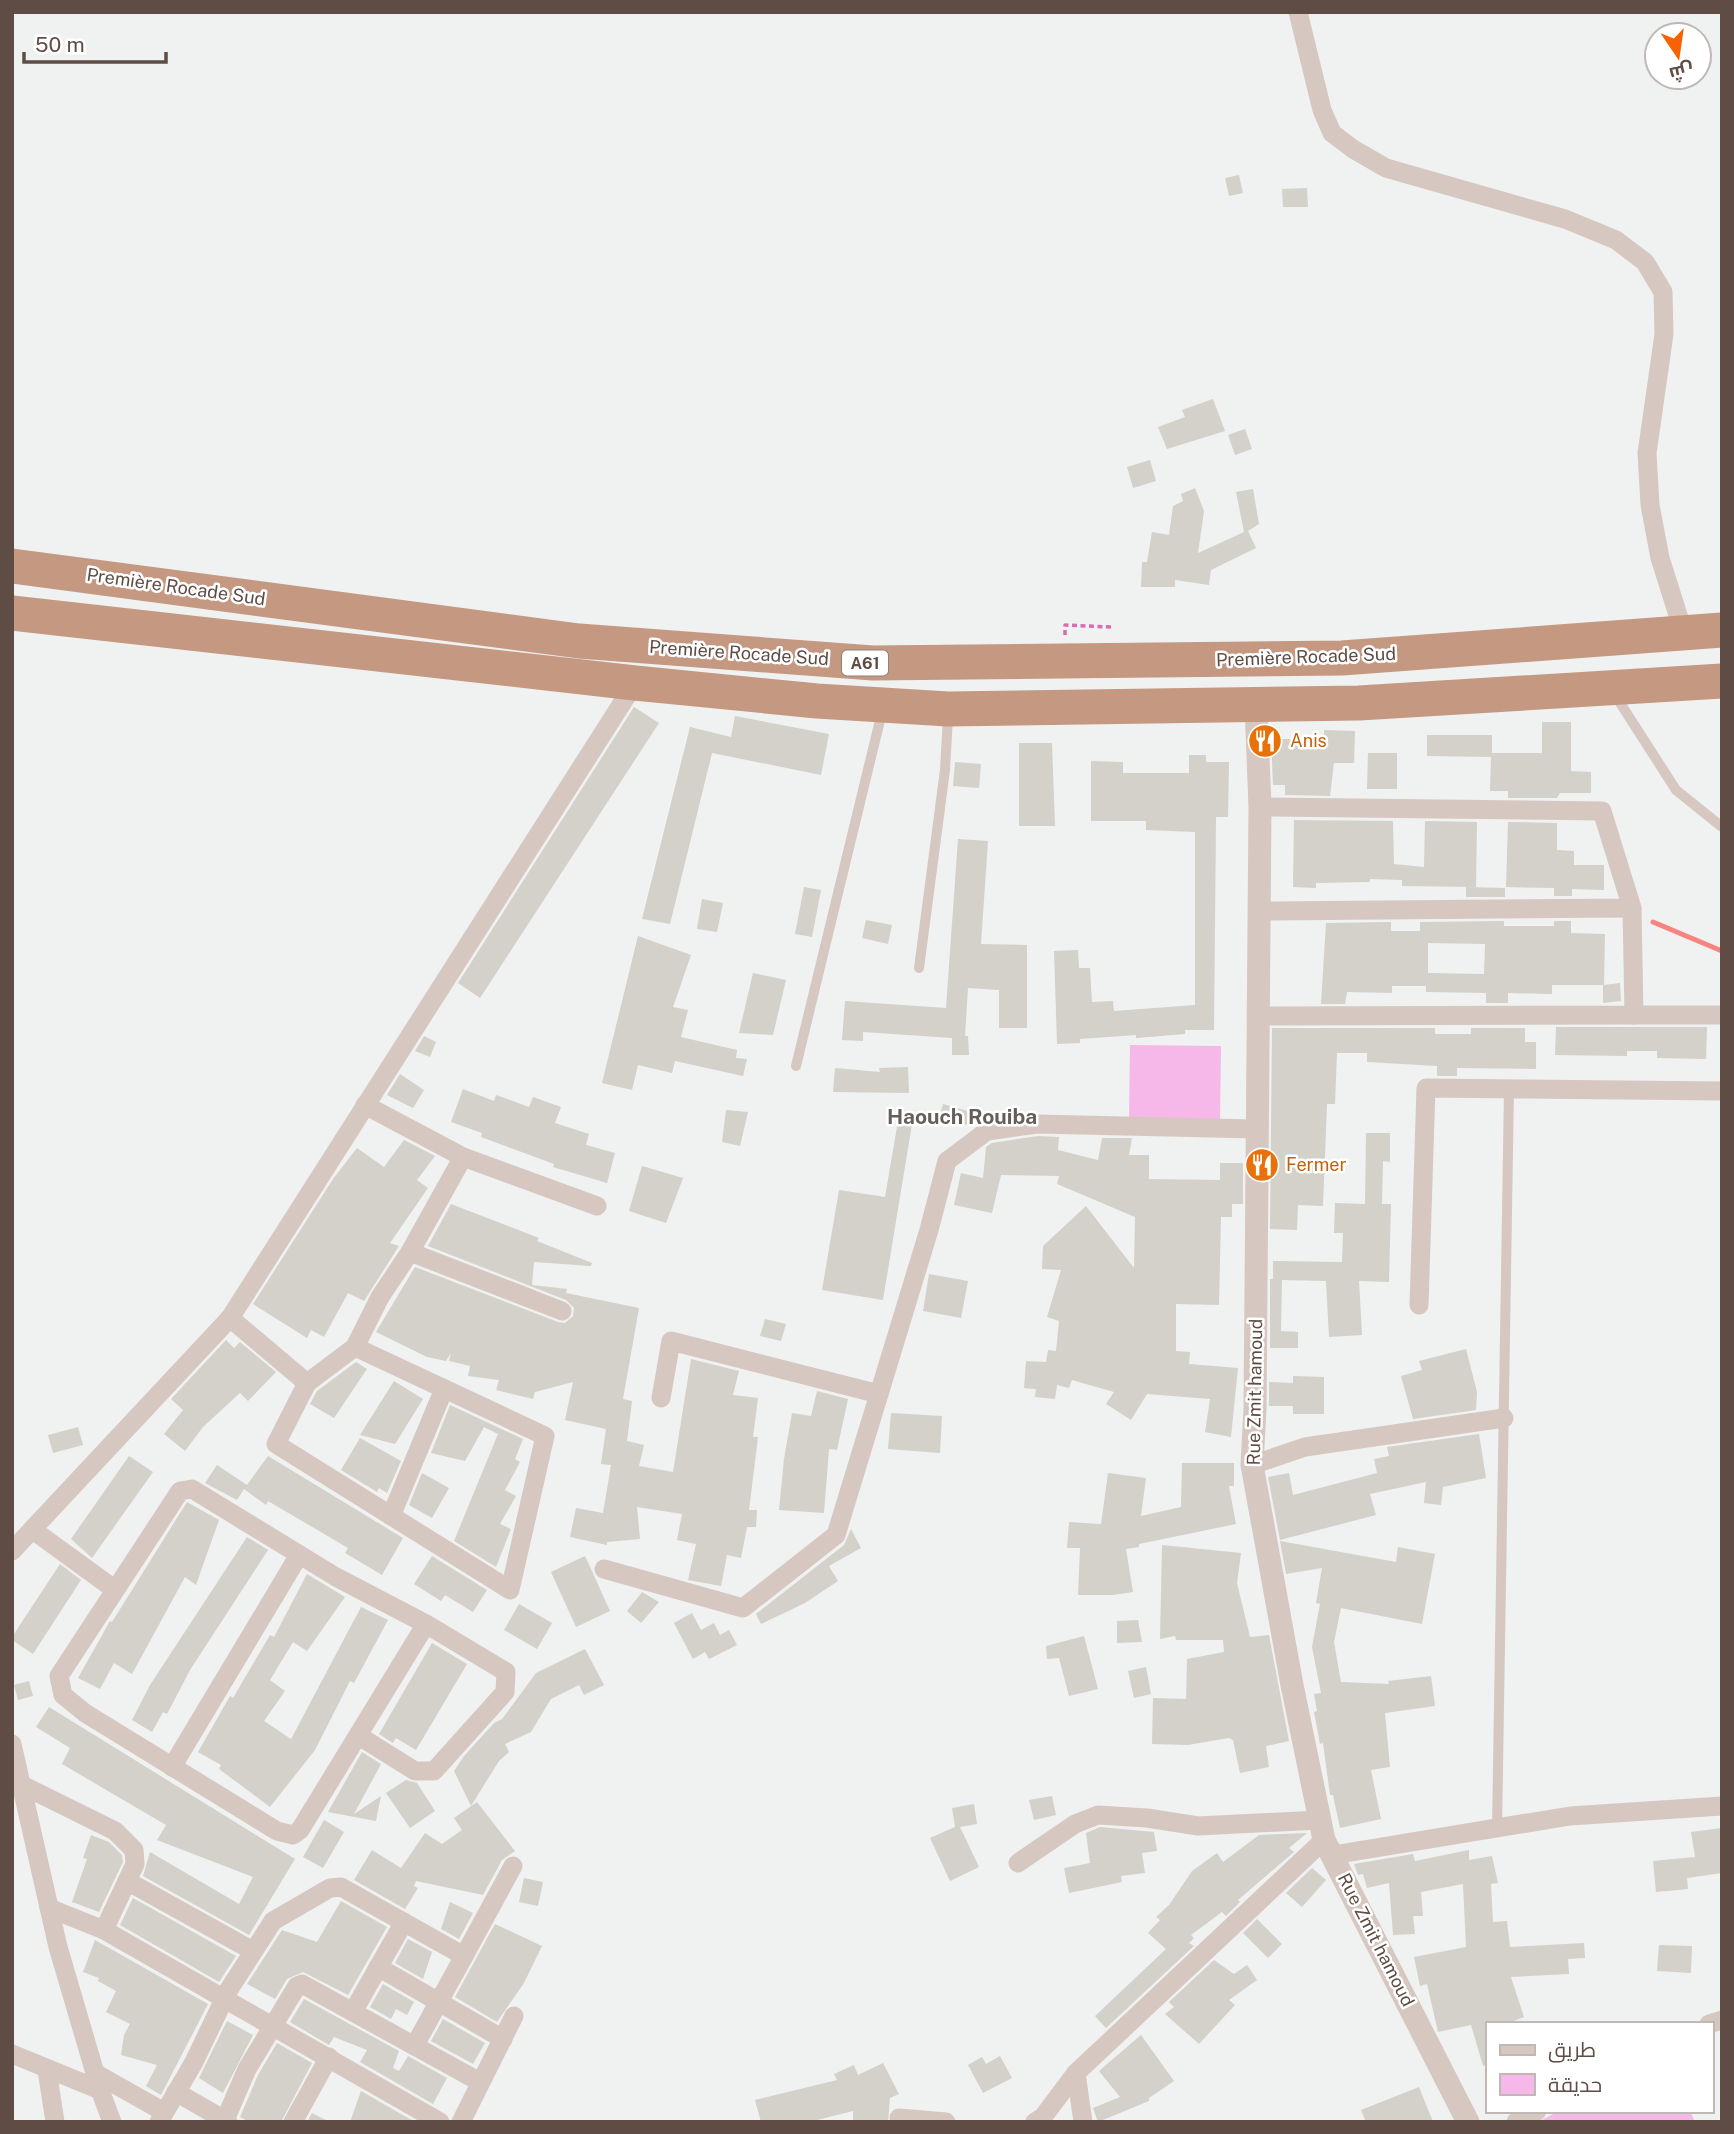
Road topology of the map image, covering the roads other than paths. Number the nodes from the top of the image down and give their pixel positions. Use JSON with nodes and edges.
{"nodes":[{"id":1,"x":1298,"y":12,"type":"edge"},
{"id":2,"x":12,"y":566,"type":"edge"},
{"id":3,"x":12,"y":613,"type":"edge"},
{"id":4,"x":1722,"y":630,"type":"edge"},
{"id":5,"x":1684,"y":634,"type":"junction"},
{"id":6,"x":1722,"y":681,"type":"edge"},
{"id":7,"x":635,"y":683,"type":"junction"},
{"id":8,"x":1611,"y":689,"type":"junction"},
{"id":9,"x":884,"y":703,"type":"junction"},
{"id":10,"x":1256,"y":705,"type":"junction"},
{"id":11,"x":948,"y":709,"type":"junction"},
{"id":12,"x":1260,"y":807,"type":"junction"},
{"id":13,"x":1722,"y":827,"type":"edge"},
{"id":14,"x":1632,"y":908,"type":"junction"},
{"id":15,"x":1259,"y":911,"type":"junction"},
{"id":16,"x":919,"y":968,"type":"dead end"},
{"id":17,"x":1634,"y":1015,"type":"junction"},
{"id":18,"x":1722,"y":1015,"type":"edge"},
{"id":19,"x":1258,"y":1016,"type":"junction"},
{"id":20,"x":796,"y":1066,"type":"dead end"},
{"id":21,"x":1509,"y":1089,"type":"junction"},
{"id":22,"x":1722,"y":1091,"type":"edge"},
{"id":23,"x":365,"y":1105,"type":"junction"},
{"id":24,"x":1255,"y":1129,"type":"junction"},
{"id":25,"x":463,"y":1157,"type":"junction"},
{"id":26,"x":597,"y":1206,"type":"dead end"},
{"id":27,"x":410,"y":1252,"type":"junction"},
{"id":28,"x":1419,"y":1305,"type":"dead end"},
{"id":29,"x":562,"y":1311,"type":"dead end"},
{"id":30,"x":230,"y":1318,"type":"junction"},
{"id":31,"x":355,"y":1347,"type":"junction"},
{"id":32,"x":307,"y":1383,"type":"junction"},
{"id":33,"x":444,"y":1389,"type":"junction"},
{"id":34,"x":879,"y":1394,"type":"junction"},
{"id":35,"x":661,"y":1398,"type":"dead end"},
{"id":36,"x":1504,"y":1418,"type":"junction"},
{"id":37,"x":1252,"y":1465,"type":"junction"},
{"id":38,"x":391,"y":1516,"type":"junction"},
{"id":39,"x":33,"y":1530,"type":"junction"},
{"id":40,"x":12,"y":1551,"type":"edge"},
{"id":41,"x":299,"y":1555,"type":"junction"},
{"id":42,"x":604,"y":1569,"type":"dead end"},
{"id":43,"x":114,"y":1589,"type":"junction"},
{"id":44,"x":426,"y":1624,"type":"junction"},
{"id":45,"x":359,"y":1736,"type":"junction"},
{"id":46,"x":12,"y":1744,"type":"edge"},
{"id":47,"x":172,"y":1767,"type":"junction"},
{"id":48,"x":20,"y":1784,"type":"junction"},
{"id":49,"x":1722,"y":1806,"type":"edge"},
{"id":50,"x":1497,"y":1830,"type":"junction"},
{"id":51,"x":1325,"y":1838,"type":"junction"},
{"id":52,"x":1017,"y":1863,"type":"dead end"},
{"id":53,"x":513,"y":1866,"type":"dead end"},
{"id":54,"x":127,"y":1881,"type":"junction"},
{"id":55,"x":48,"y":1908,"type":"junction"},
{"id":56,"x":404,"y":1922,"type":"junction"},
{"id":57,"x":104,"y":1930,"type":"junction"},
{"id":58,"x":253,"y":1951,"type":"junction"},
{"id":59,"x":464,"y":1956,"type":"junction"},
{"id":60,"x":378,"y":1967,"type":"junction"},
{"id":61,"x":223,"y":2000,"type":"junction"},
{"id":62,"x":440,"y":2002,"type":"junction"},
{"id":63,"x":354,"y":2010,"type":"junction"},
{"id":64,"x":514,"y":2016,"type":"dead end"},
{"id":65,"x":272,"y":2025,"type":"junction"},
{"id":66,"x":503,"y":2039,"type":"junction"},
{"id":67,"x":415,"y":2045,"type":"junction"},
{"id":68,"x":12,"y":2054,"type":"edge"},
{"id":69,"x":329,"y":2057,"type":"junction"},
{"id":70,"x":47,"y":2070,"type":"junction"},
{"id":71,"x":1076,"y":2073,"type":"junction"},
{"id":72,"x":97,"y":2082,"type":"junction"},
{"id":73,"x":480,"y":2082,"type":"junction"},
{"id":74,"x":176,"y":2092,"type":"junction"},
{"id":75,"x":1533,"y":2113,"type":"edge"},
{"id":76,"x":162,"y":2117,"type":"edge"},
{"id":77,"x":899,"y":2118,"type":"dead end"},
{"id":78,"x":227,"y":2121,"type":"edge"},
{"id":79,"x":55,"y":2122,"type":"edge"},
{"id":80,"x":112,"y":2122,"type":"edge"},
{"id":81,"x":293,"y":2122,"type":"edge"},
{"id":82,"x":440,"y":2122,"type":"edge"},
{"id":83,"x":460,"y":2122,"type":"edge"},
{"id":84,"x":946,"y":2122,"type":"edge"},
{"id":85,"x":1035,"y":2122,"type":"edge"},
{"id":86,"x":1083,"y":2122,"type":"edge"},
{"id":87,"x":1468,"y":2122,"type":"edge"},
{"id":88,"x":1516,"y":2122,"type":"edge"}],
"edges":[{"from":1,"to":5,"type":"street"},
{"from":2,"to":5,"type":"highway","name":"Première Rocade Sud","number":"A61"},
{"from":3,"to":7,"type":"highway","number":"A61"},
{"from":4,"to":5,"type":"highway","name":"Première Rocade Sud","number":"A61"},
{"from":6,"to":8,"type":"highway","number":"A61"},
{"from":7,"to":9,"type":"highway","number":"A61"},
{"from":7,"to":23,"type":"street"},
{"from":8,"to":10,"type":"highway","number":"A61"},
{"from":8,"to":13,"type":"lane"},
{"from":9,"to":11,"type":"highway","number":"A61"},
{"from":9,"to":20,"type":"lane"},
{"from":10,"to":11,"type":"highway","number":"A61"},
{"from":10,"to":12,"type":"street","name":"Rue Zmit hamoud"},
{"from":11,"to":16,"type":"lane"},
{"from":12,"to":14,"type":"street"},
{"from":12,"to":15,"type":"street","name":"Rue Zmit hamoud"},
{"from":14,"to":15,"type":"street"},
{"from":14,"to":17,"type":"street"},
{"from":15,"to":19,"type":"street","name":"Rue Zmit hamoud"},
{"from":17,"to":18,"type":"street"},
{"from":17,"to":19,"type":"street"},
{"from":19,"to":24,"type":"street","name":"Rue Zmit hamoud"},
{"from":21,"to":22,"type":"street"},
{"from":21,"to":28,"type":"street"},
{"from":21,"to":36,"type":"lane"},
{"from":23,"to":25,"type":"street"},
{"from":23,"to":30,"type":"street"},
{"from":24,"to":34,"type":"street"},
{"from":24,"to":37,"type":"street","name":"Rue Zmit hamoud"},
{"from":25,"to":26,"type":"street"},
{"from":25,"to":27,"type":"street"},
{"from":27,"to":29,"type":"street"},
{"from":27,"to":31,"type":"street"},
{"from":30,"to":32,"type":"street"},
{"from":30,"to":39,"type":"street"},
{"from":31,"to":32,"type":"street"},
{"from":31,"to":33,"type":"street"},
{"from":32,"to":38,"type":"street"},
{"from":33,"to":38,"type":"street"},
{"from":33,"to":38,"type":"street"},
{"from":34,"to":35,"type":"street"},
{"from":34,"to":42,"type":"street"},
{"from":36,"to":37,"type":"street"},
{"from":36,"to":50,"type":"lane"},
{"from":37,"to":51,"type":"street","name":"Rue Zmit hamoud"},
{"from":39,"to":40,"type":"street"},
{"from":39,"to":43,"type":"street"},
{"from":41,"to":43,"type":"street"},
{"from":41,"to":44,"type":"street"},
{"from":41,"to":47,"type":"street"},
{"from":43,"to":47,"type":"street"},
{"from":44,"to":45,"type":"street"},
{"from":44,"to":45,"type":"street"},
{"from":45,"to":47,"type":"street"},
{"from":46,"to":48,"type":"street"},
{"from":48,"to":54,"type":"street"},
{"from":48,"to":55,"type":"street"},
{"from":49,"to":50,"type":"street"},
{"from":50,"to":51,"type":"street"},
{"from":51,"to":52,"type":"street"},
{"from":51,"to":71,"type":"street"},
{"from":51,"to":87,"type":"street","name":"Rue Zmit hamoud"},
{"from":53,"to":59,"type":"street"},
{"from":54,"to":57,"type":"street"},
{"from":54,"to":58,"type":"street"},
{"from":55,"to":57,"type":"street"},
{"from":55,"to":72,"type":"street"},
{"from":56,"to":58,"type":"street"},
{"from":56,"to":59,"type":"street"},
{"from":56,"to":60,"type":"street"},
{"from":57,"to":61,"type":"street"},
{"from":58,"to":61,"type":"street"},
{"from":59,"to":62,"type":"street"},
{"from":60,"to":62,"type":"street"},
{"from":60,"to":63,"type":"street"},
{"from":61,"to":65,"type":"street"},
{"from":61,"to":74,"type":"street"},
{"from":62,"to":66,"type":"street"},
{"from":62,"to":67,"type":"street"},
{"from":63,"to":65,"type":"street"},
{"from":63,"to":67,"type":"street"},
{"from":64,"to":66,"type":"street"},
{"from":65,"to":69,"type":"street"},
{"from":65,"to":78,"type":"street"},
{"from":66,"to":73,"type":"street"},
{"from":67,"to":73,"type":"street"},
{"from":68,"to":70,"type":"street"},
{"from":69,"to":81,"type":"street"},
{"from":69,"to":82,"type":"street"},
{"from":70,"to":72,"type":"street"},
{"from":70,"to":79,"type":"street"},
{"from":71,"to":85,"type":"street"},
{"from":71,"to":86,"type":"street"},
{"from":72,"to":76,"type":"street"},
{"from":72,"to":80,"type":"street"},
{"from":73,"to":83,"type":"street"},
{"from":74,"to":76,"type":"street"},
{"from":74,"to":78,"type":"street"},
{"from":75,"to":88,"type":"street"},
{"from":77,"to":84,"type":"street"}]}
